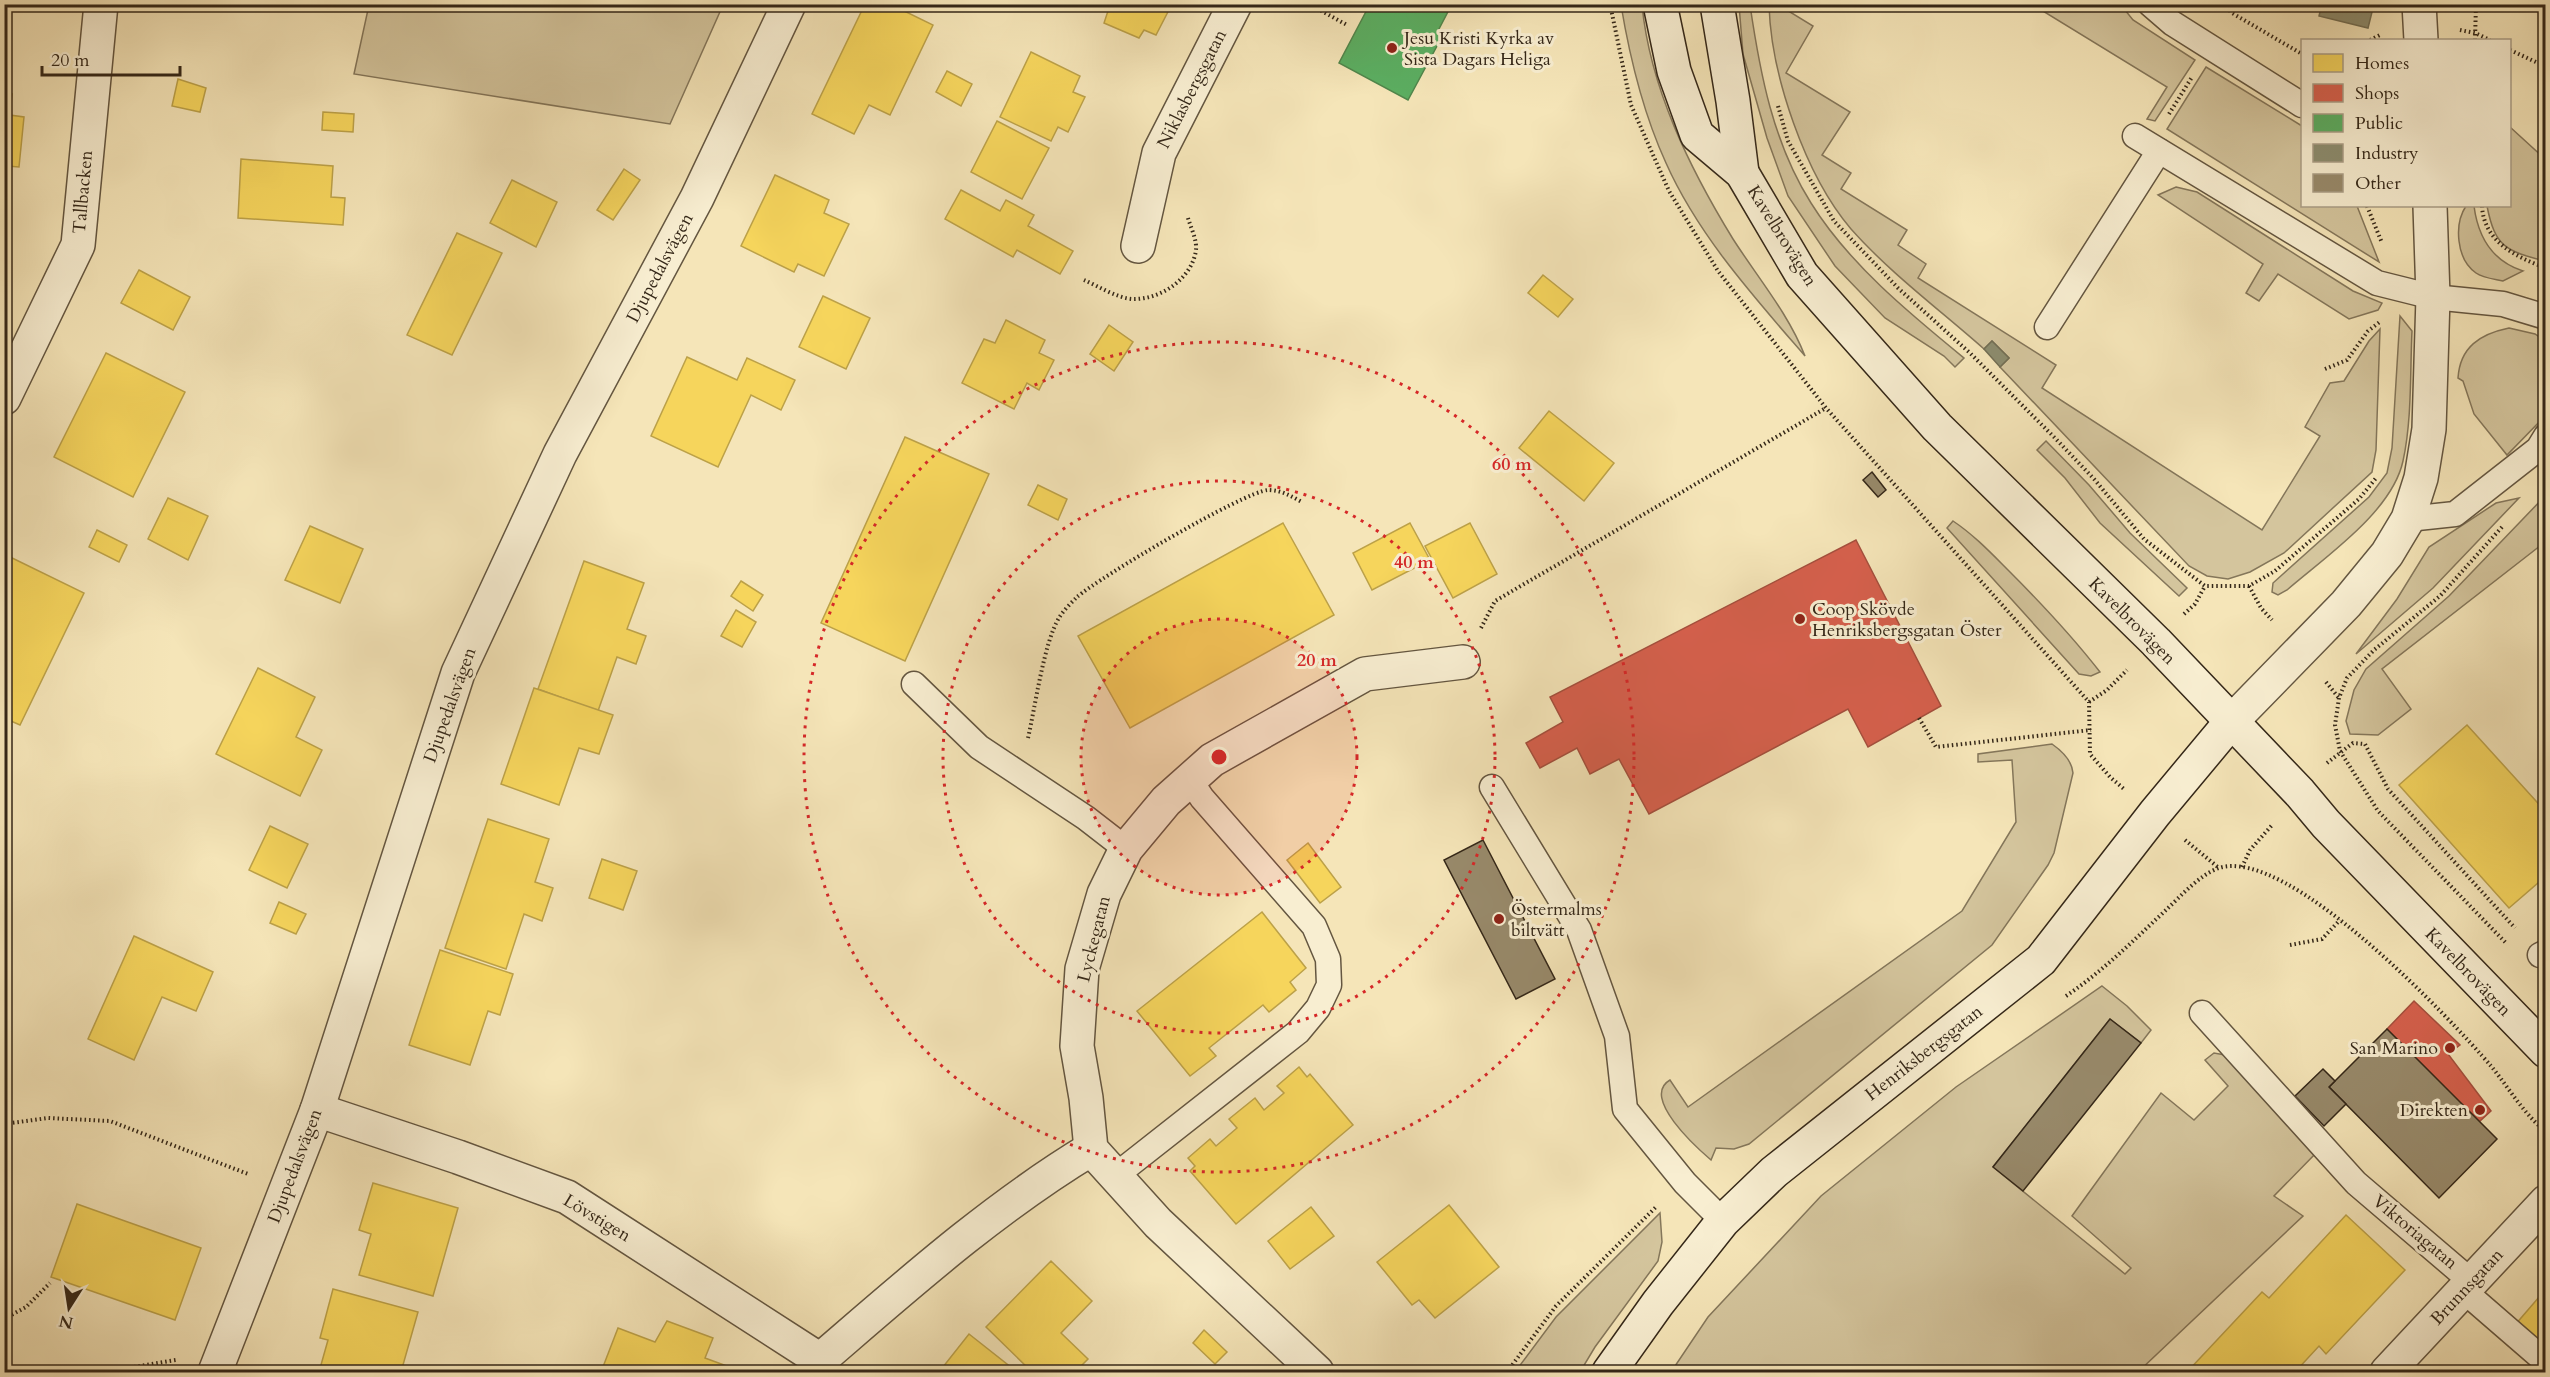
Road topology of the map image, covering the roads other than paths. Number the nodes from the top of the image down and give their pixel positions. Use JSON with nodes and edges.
{"nodes":[{"id":1,"x":101,"y":4,"type":"edge"},
{"id":2,"x":789,"y":4,"type":"edge"},
{"id":3,"x":1235,"y":4,"type":"edge"},
{"id":4,"x":1660,"y":4,"type":"edge"},
{"id":5,"x":1717,"y":4,"type":"edge"},
{"id":6,"x":2150,"y":4,"type":"edge"},
{"id":7,"x":2419,"y":4,"type":"edge"},
{"id":8,"x":2436,"y":35,"type":"edge"},
{"id":9,"x":2301,"y":104,"type":"edge"},
{"id":10,"x":1742,"y":173,"type":"junction"},
{"id":11,"x":2430,"y":207,"type":"edge"},
{"id":12,"x":1138,"y":246,"type":"dead end"},
{"id":13,"x":2433,"y":297,"type":"junction"},
{"id":14,"x":2546,"y":317,"type":"edge"},
{"id":15,"x":2046,"y":327,"type":"dead end"},
{"id":16,"x":4,"y":399,"type":"edge"},
{"id":17,"x":2546,"y":436,"type":"edge"},
{"id":18,"x":2408,"y":519,"type":"junction"},
{"id":19,"x":1463,"y":662,"type":"road end"},
{"id":20,"x":914,"y":684,"type":"dead end"},
{"id":21,"x":2230,"y":723,"type":"junction"},
{"id":22,"x":1190,"y":780,"type":"junction"},
{"id":23,"x":1492,"y":787,"type":"dead end"},
{"id":24,"x":1126,"y":849,"type":"junction"},
{"id":25,"x":2202,"y":1013,"type":"dead end"},
{"id":26,"x":2546,"y":1051,"type":"edge"},
{"id":27,"x":316,"y":1110,"type":"junction"},
{"id":28,"x":1091,"y":1149,"type":"junction"},
{"id":29,"x":1115,"y":1176,"type":"junction"},
{"id":30,"x":2546,"y":1202,"type":"edge"},
{"id":31,"x":1723,"y":1221,"type":"junction"},
{"id":32,"x":2468,"y":1286,"type":"junction"},
{"id":33,"x":2546,"y":1362,"type":"edge"},
{"id":34,"x":818,"y":1366,"type":"edge"},
{"id":35,"x":215,"y":1372,"type":"edge"},
{"id":36,"x":1317,"y":1372,"type":"edge"},
{"id":37,"x":1609,"y":1372,"type":"edge"},
{"id":38,"x":2387,"y":1372,"type":"edge"}],
"edges":[{"from":1,"to":16,"type":"street","name":"Tallbacken"},
{"from":2,"to":27,"type":"street","name":"Djupedalsvägen"},
{"from":3,"to":12,"type":"street","name":"Niklasbergsgatan"},
{"from":4,"to":10,"type":"street","name":"Kavelbrovägen"},
{"from":5,"to":10,"type":"street","name":"Kavelbrovägen"},
{"from":6,"to":9,"type":"lane"},
{"from":7,"to":8,"type":"street"},
{"from":10,"to":21,"type":"street","name":"Kavelbrovägen"},
{"from":11,"to":13,"type":"street","name":"Henriksbergsgatan"},
{"from":13,"to":14,"type":"lane"},
{"from":13,"to":15,"type":"lane"},
{"from":13,"to":18,"type":"street","name":"Henriksbergsgatan"},
{"from":17,"to":18,"type":"lane"},
{"from":18,"to":21,"type":"street","name":"Henriksbergsgatan"},
{"from":19,"to":22,"type":"street","name":"Lyckegatan"},
{"from":20,"to":24,"type":"lane"},
{"from":21,"to":26,"type":"street","name":"Kavelbrovägen"},
{"from":21,"to":31,"type":"street","name":"Henriksbergsgatan"},
{"from":22,"to":24,"type":"street","name":"Lyckegatan"},
{"from":22,"to":29,"type":"lane"},
{"from":23,"to":31,"type":"lane"},
{"from":24,"to":28,"type":"street","name":"Lyckegatan"},
{"from":25,"to":32,"type":"lane","name":"Viktoriagatan"},
{"from":27,"to":34,"type":"street","name":"Lövstigen"},
{"from":27,"to":35,"type":"street","name":"Djupedalsvägen"},
{"from":28,"to":29,"type":"street"},
{"from":28,"to":34,"type":"street","name":"Lövstigen"},
{"from":29,"to":36,"type":"street"},
{"from":30,"to":32,"type":"street","name":"Brunnsgatan"},
{"from":31,"to":37,"type":"street","name":"Henriksbergsgatan"},
{"from":32,"to":33,"type":"lane","name":"Viktoriagatan"},
{"from":32,"to":38,"type":"street","name":"Brunnsgatan"}]}
